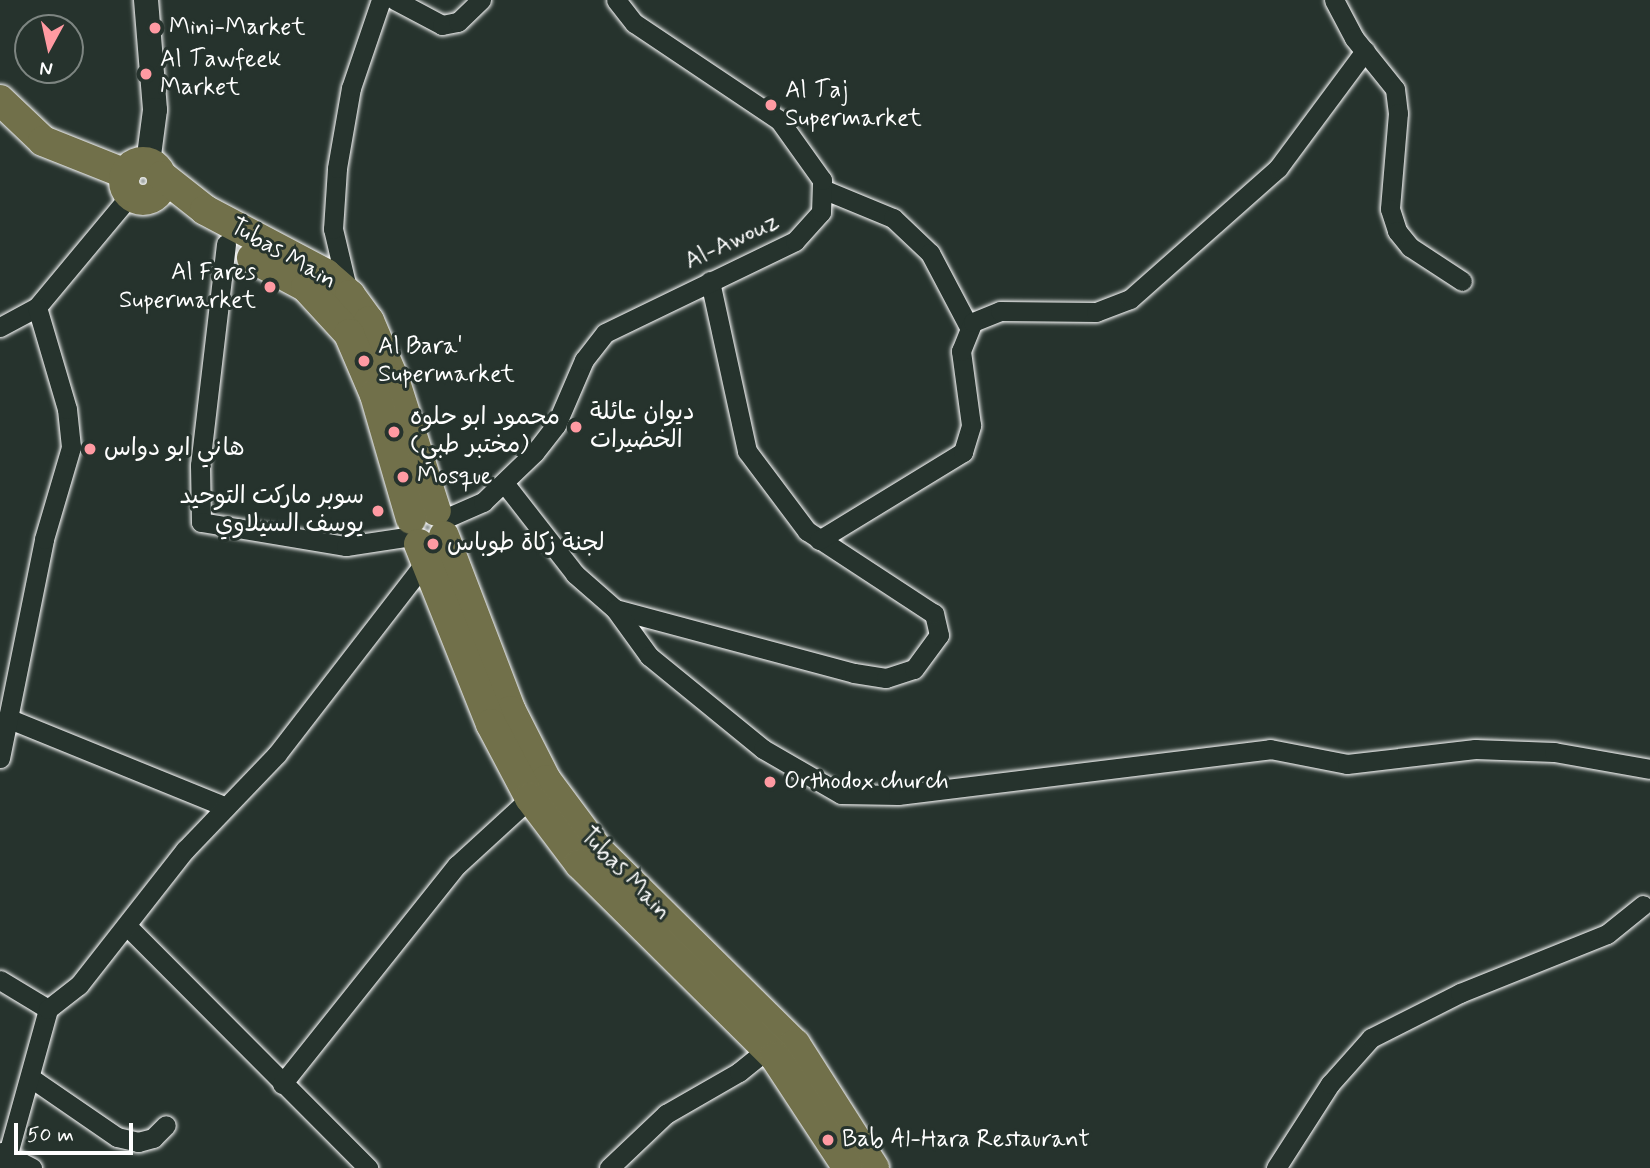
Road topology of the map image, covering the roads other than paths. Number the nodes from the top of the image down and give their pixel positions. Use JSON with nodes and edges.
{"nodes":[{"id":1,"x":146,"y":0,"type":"edge"},
{"id":2,"x":381,"y":0,"type":"edge"},
{"id":3,"x":395,"y":0,"type":"edge"},
{"id":4,"x":481,"y":0,"type":"edge"},
{"id":5,"x":616,"y":0,"type":"edge"},
{"id":6,"x":1334,"y":0,"type":"edge"},
{"id":7,"x":1365,"y":51,"type":"junction"},
{"id":8,"x":0,"y":100,"type":"edge"},
{"id":9,"x":145,"y":180,"type":"junction"},
{"id":10,"x":825,"y":190,"type":"junction"},
{"id":11,"x":226,"y":244,"type":"junction"},
{"id":12,"x":710,"y":281,"type":"junction"},
{"id":13,"x":1462,"y":281,"type":"dead end"},
{"id":14,"x":350,"y":295,"type":"junction"},
{"id":15,"x":37,"y":307,"type":"junction"},
{"id":16,"x":0,"y":327,"type":"edge"},
{"id":17,"x":969,"y":327,"type":"junction"},
{"id":18,"x":505,"y":484,"type":"junction"},
{"id":19,"x":427,"y":532,"type":"junction"},
{"id":20,"x":819,"y":540,"type":"junction"},
{"id":21,"x":615,"y":609,"type":"junction"},
{"id":22,"x":7,"y":718,"type":"junction"},
{"id":23,"x":0,"y":758,"type":"edge"},
{"id":24,"x":1650,"y":769,"type":"edge"},
{"id":25,"x":530,"y":798,"type":"junction"},
{"id":26,"x":226,"y":807,"type":"junction"},
{"id":27,"x":1643,"y":905,"type":"dead end"},
{"id":28,"x":127,"y":926,"type":"junction"},
{"id":29,"x":0,"y":981,"type":"edge"},
{"id":30,"x":48,"y":1009,"type":"junction"},
{"id":31,"x":777,"y":1042,"type":"junction"},
{"id":32,"x":31,"y":1078,"type":"junction"},
{"id":33,"x":282,"y":1084,"type":"junction"},
{"id":34,"x":166,"y":1125,"type":"dead end"},
{"id":35,"x":5,"y":1159,"type":"edge"},
{"id":36,"x":32,"y":1168,"type":"edge"},
{"id":37,"x":368,"y":1168,"type":"edge"},
{"id":38,"x":609,"y":1168,"type":"edge"},
{"id":39,"x":848,"y":1168,"type":"edge"},
{"id":40,"x":874,"y":1168,"type":"edge"},
{"id":41,"x":1276,"y":1168,"type":"edge"}],
"edges":[{"from":1,"to":9,"type":"street"},
{"from":2,"to":14,"type":"street"},
{"from":3,"to":4,"type":"street"},
{"from":5,"to":10,"type":"street"},
{"from":6,"to":7,"type":"street"},
{"from":7,"to":13,"type":"street"},
{"from":7,"to":17,"type":"street"},
{"from":8,"to":9,"type":"main road","name":"Tubas Main"},
{"from":9,"to":11,"type":"main road","name":"Tubas Main"},
{"from":9,"to":14,"type":"main road","name":"Tubas Main"},
{"from":9,"to":15,"type":"street"},
{"from":10,"to":12,"type":"street","name":"Al-Awouz"},
{"from":10,"to":17,"type":"street"},
{"from":11,"to":19,"type":"main road","name":"Tubas Main"},
{"from":11,"to":19,"type":"street","name":"Al-Awouz"},
{"from":12,"to":18,"type":"street","name":"Al-Awouz"},
{"from":12,"to":20,"type":"street"},
{"from":14,"to":19,"type":"main road","name":"Tubas Main"},
{"from":15,"to":16,"type":"street"},
{"from":15,"to":22,"type":"street"},
{"from":17,"to":20,"type":"street"},
{"from":18,"to":19,"type":"street","name":"Al-Awouz"},
{"from":18,"to":21,"type":"street"},
{"from":19,"to":25,"type":"main road","name":"Tubas Main"},
{"from":19,"to":26,"type":"street"},
{"from":19,"to":31,"type":"main road","name":"Tubas Main"},
{"from":20,"to":21,"type":"street"},
{"from":21,"to":24,"type":"street"},
{"from":22,"to":23,"type":"street"},
{"from":22,"to":26,"type":"street"},
{"from":25,"to":31,"type":"main road","name":"Tubas Main"},
{"from":25,"to":33,"type":"street"},
{"from":26,"to":28,"type":"street"},
{"from":27,"to":41,"type":"street"},
{"from":28,"to":30,"type":"street"},
{"from":28,"to":33,"type":"street"},
{"from":29,"to":30,"type":"street"},
{"from":30,"to":32,"type":"street"},
{"from":31,"to":38,"type":"street"},
{"from":31,"to":39,"type":"main road","name":"Tubas Main"},
{"from":31,"to":40,"type":"main road","name":"Tubas Main"},
{"from":32,"to":34,"type":"street"},
{"from":32,"to":35,"type":"street"},
{"from":33,"to":37,"type":"street"},
{"from":35,"to":36,"type":"street"}]}
